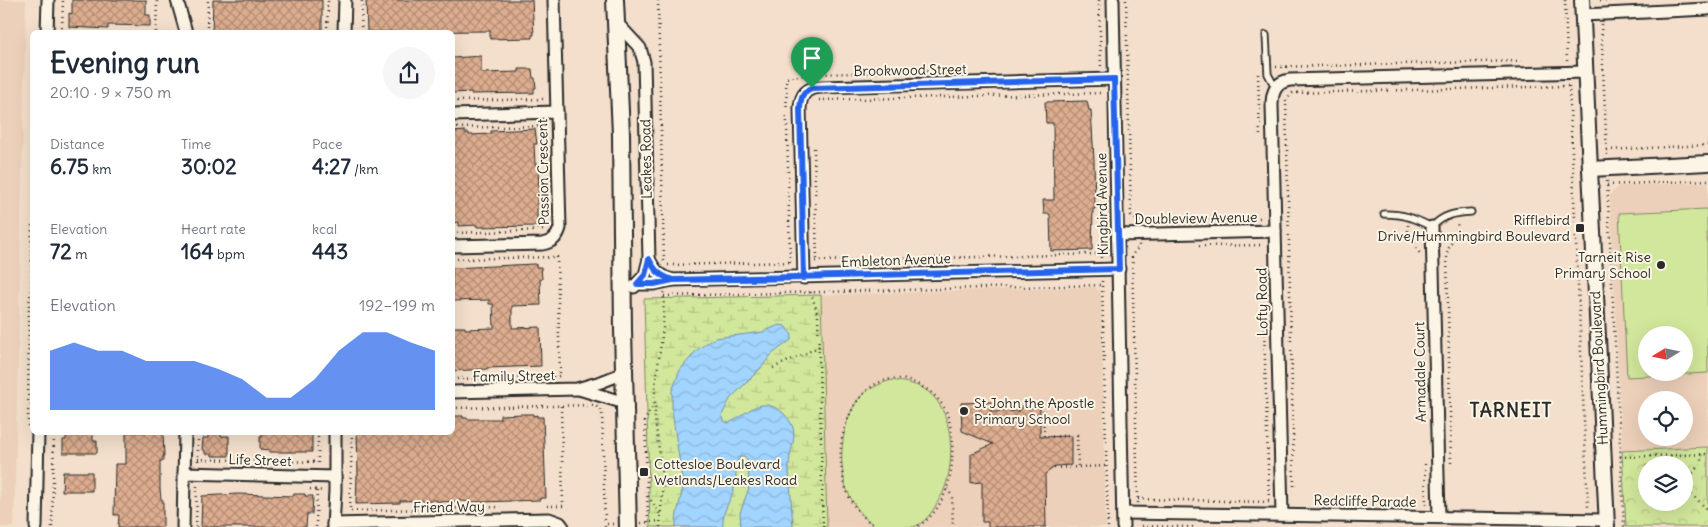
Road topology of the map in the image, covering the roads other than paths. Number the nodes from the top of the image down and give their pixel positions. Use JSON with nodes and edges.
{"nodes":[{"id":1,"x":48,"y":0,"type":"edge"},
{"id":2,"x":177,"y":0,"type":"edge"},
{"id":3,"x":345,"y":0,"type":"edge"},
{"id":4,"x":554,"y":0,"type":"edge"},
{"id":5,"x":615,"y":0,"type":"edge"},
{"id":6,"x":1113,"y":0,"type":"edge"},
{"id":7,"x":1582,"y":0,"type":"edge"},
{"id":8,"x":1708,"y":9,"type":"edge"},
{"id":9,"x":1583,"y":15,"type":"junction"},
{"id":10,"x":615,"y":22,"type":"junction"},
{"id":11,"x":47,"y":30,"type":"edge"},
{"id":12,"x":185,"y":30,"type":"edge"},
{"id":13,"x":344,"y":30,"type":"edge"},
{"id":14,"x":1266,"y":35,"type":"dead end"},
{"id":15,"x":1586,"y":72,"type":"junction"},
{"id":16,"x":1114,"y":79,"type":"junction"},
{"id":17,"x":1276,"y":89,"type":"junction"},
{"id":18,"x":557,"y":112,"type":"junction"},
{"id":19,"x":455,"y":114,"type":"edge"},
{"id":20,"x":1708,"y":163,"type":"edge"},
{"id":21,"x":1590,"y":168,"type":"junction"},
{"id":22,"x":1471,"y":212,"type":"dead end"},
{"id":23,"x":1384,"y":214,"type":"dead end"},
{"id":24,"x":1432,"y":227,"type":"junction"},
{"id":25,"x":1275,"y":230,"type":"junction"},
{"id":26,"x":1118,"y":235,"type":"junction"},
{"id":27,"x":455,"y":246,"type":"edge"},
{"id":28,"x":649,"y":259,"type":"junction"},
{"id":29,"x":1119,"y":269,"type":"junction"},
{"id":30,"x":804,"y":278,"type":"junction"},
{"id":31,"x":673,"y":280,"type":"junction"},
{"id":32,"x":637,"y":284,"type":"junction"},
{"id":33,"x":622,"y":296,"type":"junction"},
{"id":34,"x":624,"y":373,"type":"junction"},
{"id":35,"x":577,"y":389,"type":"junction"},
{"id":36,"x":455,"y":392,"type":"edge"},
{"id":37,"x":625,"y":403,"type":"junction"},
{"id":38,"x":33,"y":435,"type":"edge"},
{"id":39,"x":185,"y":435,"type":"edge"},
{"id":40,"x":335,"y":435,"type":"edge"},
{"id":41,"x":184,"y":473,"type":"junction"},
{"id":42,"x":335,"y":477,"type":"junction"},
{"id":43,"x":1123,"y":513,"type":"junction"},
{"id":44,"x":1282,"y":515,"type":"junction"},
{"id":45,"x":1439,"y":517,"type":"junction"},
{"id":46,"x":1606,"y":524,"type":"edge"},
{"id":47,"x":333,"y":526,"type":"edge"},
{"id":48,"x":36,"y":527,"type":"edge"},
{"id":49,"x":183,"y":527,"type":"edge"},
{"id":50,"x":563,"y":527,"type":"edge"},
{"id":51,"x":628,"y":527,"type":"edge"},
{"id":52,"x":1123,"y":527,"type":"edge"}],
"edges":[{"from":1,"to":11,"type":"street"},
{"from":2,"to":12,"type":"street"},
{"from":3,"to":13,"type":"street"},
{"from":4,"to":18,"type":"street","name":"Passion Crescent"},
{"from":5,"to":10,"type":"main road","name":"Leakes Road"},
{"from":6,"to":16,"type":"street","name":"Kingbird Avenue"},
{"from":7,"to":9,"type":"street","name":"Hummingbird Boulevard"},
{"from":8,"to":9,"type":"street"},
{"from":9,"to":15,"type":"street","name":"Hummingbird Boulevard"},
{"from":10,"to":28,"type":"street","name":"Leakes Road"},
{"from":10,"to":33,"type":"main road","name":"Leakes Road"},
{"from":14,"to":17,"type":"lane"},
{"from":15,"to":17,"type":"street"},
{"from":15,"to":21,"type":"street","name":"Hummingbird Boulevard"},
{"from":16,"to":26,"type":"street","name":"Kingbird Avenue"},
{"from":16,"to":30,"type":"street","name":"Brookwood Street"},
{"from":17,"to":25,"type":"street","name":"Lofty Road"},
{"from":18,"to":19,"type":"street"},
{"from":18,"to":27,"type":"street","name":"Passion Crescent"},
{"from":20,"to":21,"type":"street"},
{"from":21,"to":46,"type":"street","name":"Hummingbird Boulevard"},
{"from":22,"to":24,"type":"lane"},
{"from":23,"to":24,"type":"lane"},
{"from":24,"to":45,"type":"street","name":"Armadale Court"},
{"from":25,"to":26,"type":"street","name":"Doubleview Avenue"},
{"from":25,"to":44,"type":"street","name":"Lofty Road"},
{"from":26,"to":29,"type":"street","name":"Kingbird Avenue"},
{"from":28,"to":31,"type":"street"},
{"from":28,"to":32,"type":"street","name":"Leakes Road"},
{"from":29,"to":30,"type":"street","name":"Embleton Avenue"},
{"from":29,"to":43,"type":"street","name":"Kingbird Avenue"},
{"from":30,"to":31,"type":"street","name":"Embleton Avenue"},
{"from":31,"to":32,"type":"street","name":"Embleton Avenue"},
{"from":32,"to":33,"type":"street","name":"Leakes Road"},
{"from":33,"to":34,"type":"main road","name":"Leakes Road"},
{"from":34,"to":35,"type":"street","name":"Family Street"},
{"from":34,"to":37,"type":"main road","name":"Leakes Road"},
{"from":35,"to":36,"type":"street","name":"Family Street"},
{"from":35,"to":37,"type":"street","name":"Family Street"},
{"from":37,"to":51,"type":"main road","name":"Leakes Road"},
{"from":38,"to":48,"type":"street"},
{"from":39,"to":41,"type":"street"},
{"from":40,"to":42,"type":"street"},
{"from":41,"to":42,"type":"street","name":"Life Street"},
{"from":41,"to":49,"type":"street"},
{"from":42,"to":47,"type":"street"},
{"from":43,"to":44,"type":"street","name":"Redcliffe Parade"},
{"from":43,"to":52,"type":"street","name":"Kingbird Avenue"},
{"from":44,"to":45,"type":"street","name":"Redcliffe Parade"},
{"from":45,"to":46,"type":"street","name":"Redcliffe Parade"},
{"from":47,"to":50,"type":"street","name":"Friend Way"}]}
